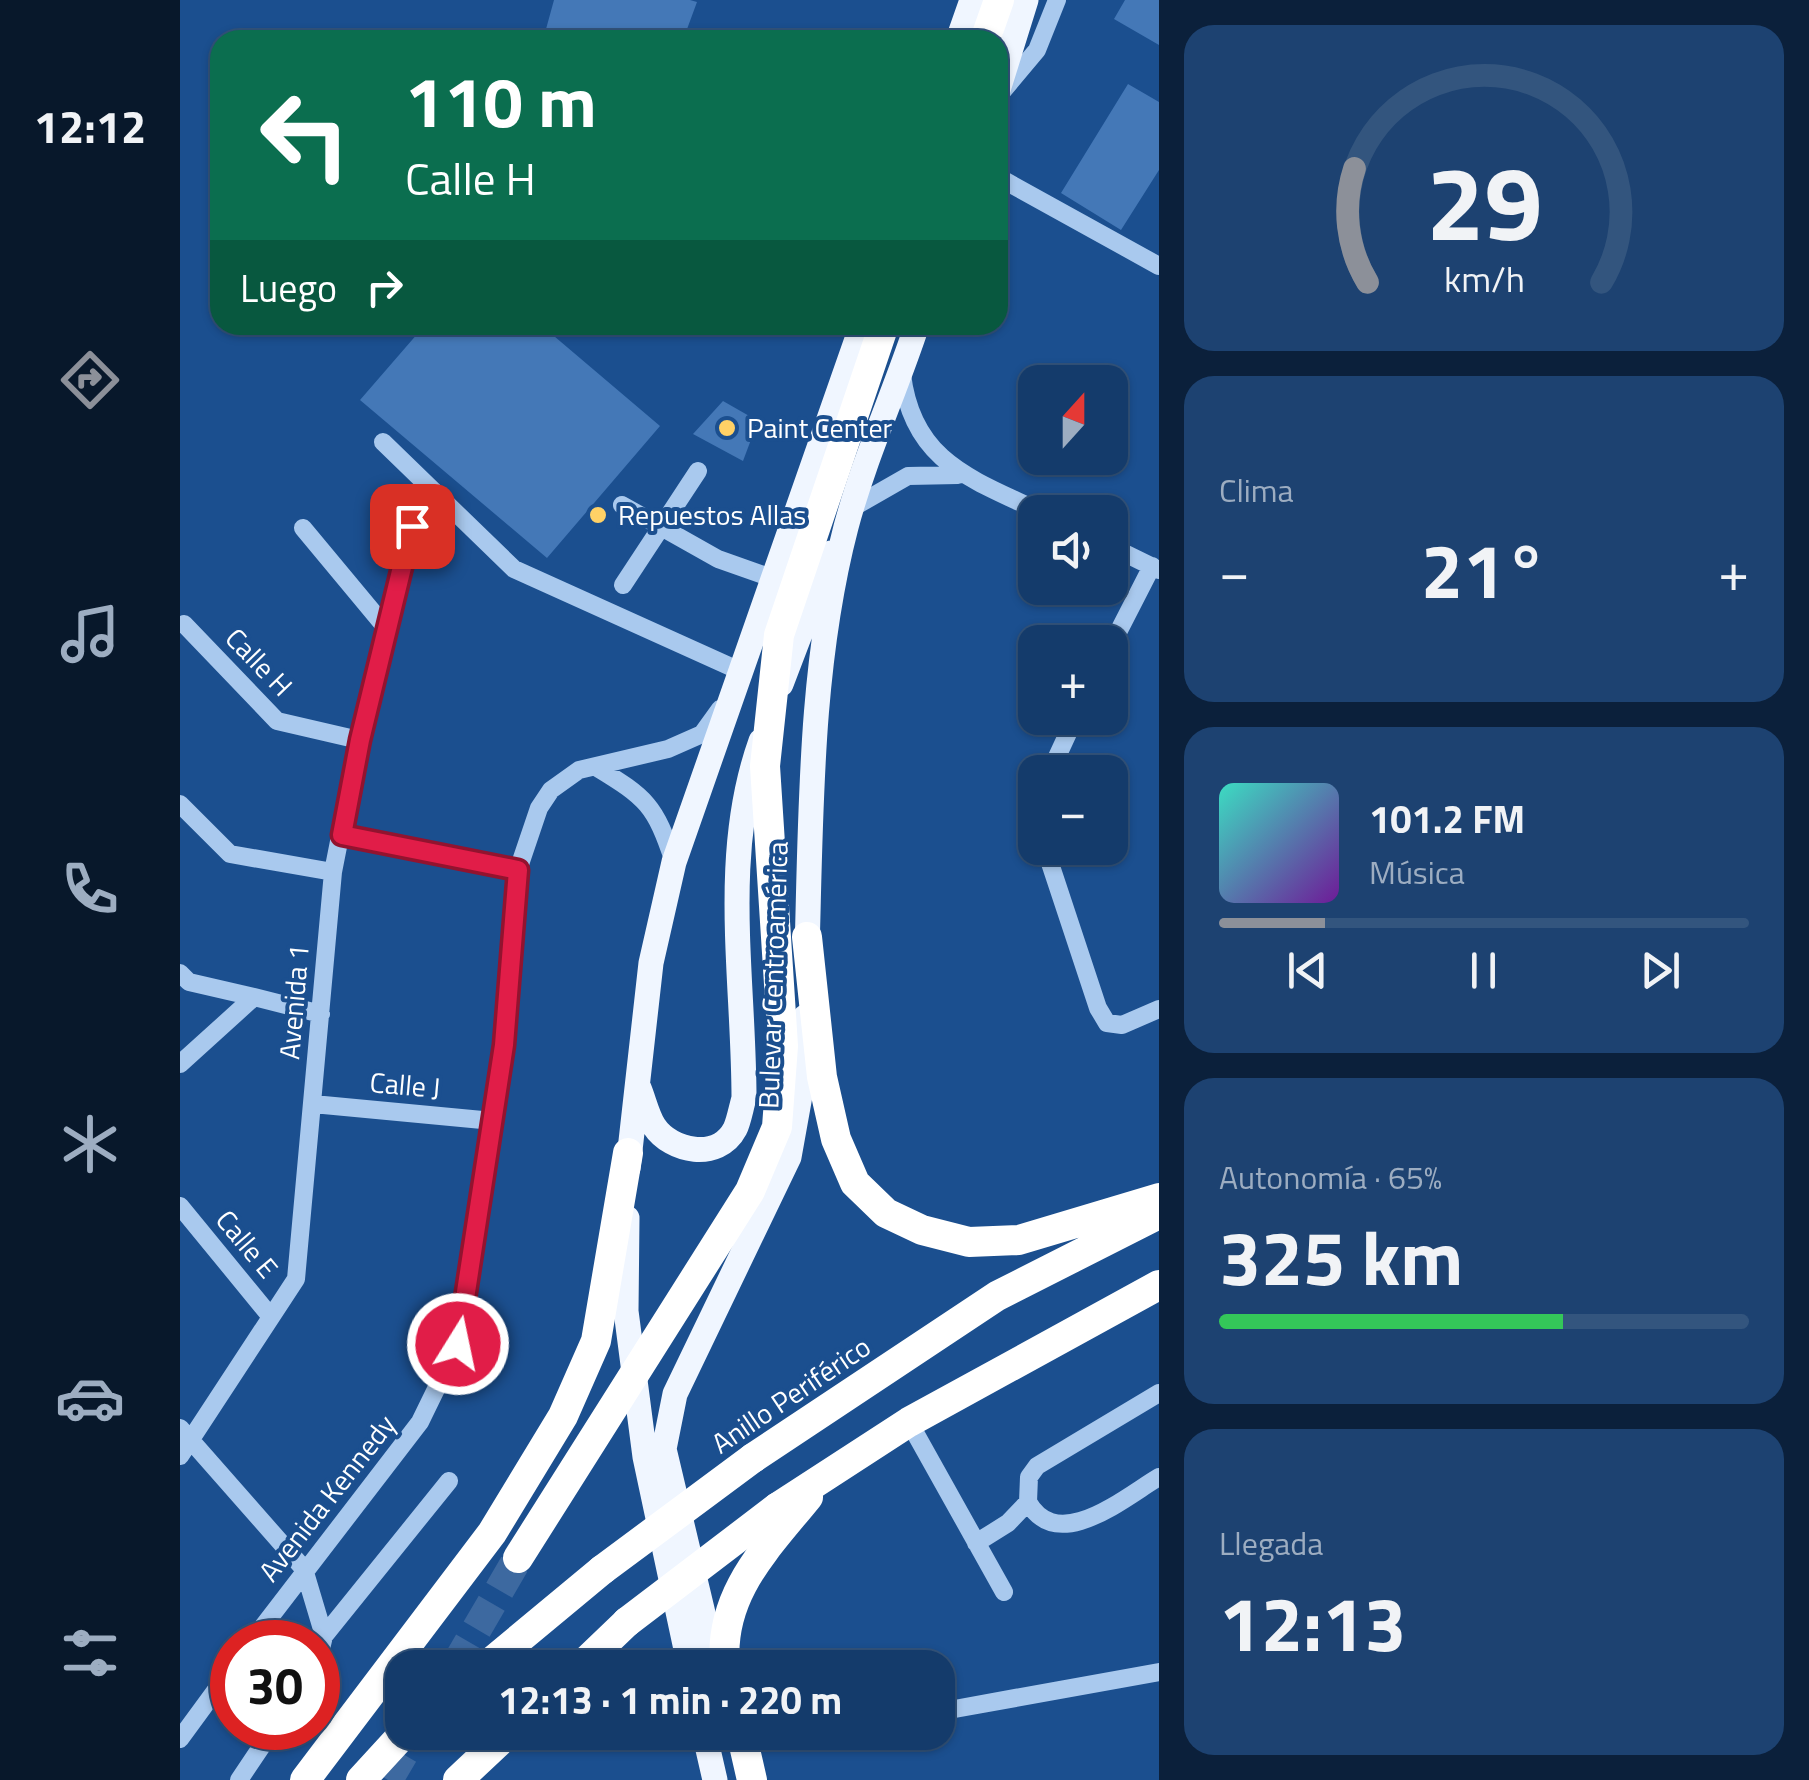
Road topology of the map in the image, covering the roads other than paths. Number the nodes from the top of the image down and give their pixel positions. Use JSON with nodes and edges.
{"nodes":[{"id":1,"x":972,"y":0,"type":"edge"},
{"id":2,"x":1000,"y":0,"type":"edge"},
{"id":3,"x":1026,"y":0,"type":"edge"},
{"id":4,"x":1057,"y":0,"type":"edge"},
{"id":5,"x":962,"y":30,"type":"edge"},
{"id":6,"x":989,"y":30,"type":"edge"},
{"id":7,"x":1008,"y":60,"type":"edge"},
{"id":8,"x":1008,"y":83,"type":"edge"},
{"id":9,"x":1008,"y":182,"type":"edge"},
{"id":10,"x":1159,"y":266,"type":"edge"},
{"id":11,"x":858,"y":335,"type":"edge"},
{"id":12,"x":881,"y":335,"type":"edge"},
{"id":13,"x":914,"y":335,"type":"edge"},
{"id":14,"x":902,"y":372,"type":"junction"},
{"id":15,"x":383,"y":442,"type":"dead end"},
{"id":16,"x":698,"y":471,"type":"dead end"},
{"id":17,"x":968,"y":477,"type":"junction"},
{"id":18,"x":1018,"y":501,"type":"edge"},
{"id":19,"x":622,"y":504,"type":"dead end"},
{"id":20,"x":849,"y":517,"type":"junction"},
{"id":21,"x":412,"y":526,"type":"dead end"},
{"id":22,"x":660,"y":526,"type":"junction"},
{"id":23,"x":304,"y":528,"type":"dead end"},
{"id":24,"x":1128,"y":555,"type":"edge"},
{"id":25,"x":1156,"y":568,"type":"edge"},
{"id":26,"x":772,"y":578,"type":"junction"},
{"id":27,"x":623,"y":584,"type":"dead end"},
{"id":28,"x":184,"y":624,"type":"dead end"},
{"id":29,"x":1123,"y":625,"type":"edge"},
{"id":30,"x":387,"y":629,"type":"junction"},
{"id":31,"x":736,"y":681,"type":"junction"},
{"id":32,"x":360,"y":740,"type":"junction"},
{"id":33,"x":596,"y":766,"type":"junction"},
{"id":34,"x":180,"y":804,"type":"edge"},
{"id":35,"x":342,"y":835,"type":"junction"},
{"id":36,"x":674,"y":862,"type":"junction"},
{"id":37,"x":1051,"y":865,"type":"edge"},
{"id":38,"x":518,"y":870,"type":"junction"},
{"id":39,"x":334,"y":872,"type":"junction"},
{"id":40,"x":807,"y":937,"type":"junction"},
{"id":41,"x":180,"y":973,"type":"edge"},
{"id":42,"x":254,"y":996,"type":"junction"},
{"id":43,"x":1159,"y":1009,"type":"edge"},
{"id":44,"x":321,"y":1014,"type":"junction"},
{"id":45,"x":180,"y":1064,"type":"edge"},
{"id":46,"x":638,"y":1084,"type":"junction"},
{"id":47,"x":312,"y":1104,"type":"junction"},
{"id":48,"x":492,"y":1121,"type":"junction"},
{"id":49,"x":628,"y":1153,"type":"junction"},
{"id":50,"x":1159,"y":1198,"type":"edge"},
{"id":51,"x":180,"y":1206,"type":"edge"},
{"id":52,"x":1159,"y":1214,"type":"edge"},
{"id":53,"x":1159,"y":1285,"type":"edge"},
{"id":54,"x":272,"y":1317,"type":"junction"},
{"id":55,"x":1159,"y":1393,"type":"edge"},
{"id":56,"x":909,"y":1422,"type":"junction"},
{"id":57,"x":186,"y":1434,"type":"edge"},
{"id":58,"x":180,"y":1456,"type":"edge"},
{"id":59,"x":828,"y":1472,"type":"junction"},
{"id":60,"x":1159,"y":1477,"type":"edge"},
{"id":61,"x":448,"y":1482,"type":"dead end"},
{"id":62,"x":1028,"y":1502,"type":"junction"},
{"id":63,"x":976,"y":1544,"type":"junction"},
{"id":64,"x":518,"y":1558,"type":"tunnel mouth"},
{"id":65,"x":304,"y":1570,"type":"junction"},
{"id":66,"x":1004,"y":1592,"type":"dead end"},
{"id":67,"x":267,"y":1620,"type":"edge"},
{"id":68,"x":319,"y":1620,"type":"edge"},
{"id":69,"x":337,"y":1620,"type":"edge"},
{"id":70,"x":506,"y":1650,"type":"edge"},
{"id":71,"x":597,"y":1650,"type":"edge"},
{"id":72,"x":686,"y":1650,"type":"edge"},
{"id":73,"x":712,"y":1650,"type":"edge"},
{"id":74,"x":725,"y":1650,"type":"edge"},
{"id":75,"x":1159,"y":1672,"type":"edge"},
{"id":76,"x":210,"y":1698,"type":"edge"},
{"id":77,"x":955,"y":1709,"type":"edge"},
{"id":78,"x":180,"y":1739,"type":"edge"},
{"id":79,"x":259,"y":1750,"type":"edge"},
{"id":80,"x":388,"y":1750,"type":"edge"},
{"id":81,"x":490,"y":1750,"type":"edge"},
{"id":82,"x":708,"y":1750,"type":"edge"},
{"id":83,"x":734,"y":1750,"type":"edge"},
{"id":84,"x":744,"y":1750,"type":"edge"},
{"id":85,"x":239,"y":1780,"type":"edge"},
{"id":86,"x":305,"y":1780,"type":"edge"},
{"id":87,"x":361,"y":1780,"type":"edge"},
{"id":88,"x":458,"y":1780,"type":"edge"},
{"id":89,"x":715,"y":1780,"type":"edge"},
{"id":90,"x":740,"y":1780,"type":"edge"},
{"id":91,"x":752,"y":1780,"type":"edge"}],
"edges":[{"from":1,"to":5,"type":"main road"},
{"from":2,"to":6,"type":"highway"},
{"from":3,"to":7,"type":"main road"},
{"from":4,"to":8,"type":"street"},
{"from":9,"to":10,"type":"street"},
{"from":11,"to":26,"type":"main road"},
{"from":12,"to":64,"type":"highway","bridge":true},
{"from":13,"to":14,"type":"main road","name":"Bulevar Centroamérica"},
{"from":14,"to":17,"type":"street"},
{"from":14,"to":20,"type":"main road","name":"Bulevar Centroamérica"},
{"from":15,"to":31,"type":"street"},
{"from":16,"to":22,"type":"street"},
{"from":17,"to":18,"type":"street"},
{"from":17,"to":20,"type":"street"},
{"from":19,"to":22,"type":"street"},
{"from":20,"to":40,"type":"main road","name":"Bulevar Centroamérica"},
{"from":20,"to":46,"type":"main road"},
{"from":21,"to":30,"type":"street","name":"Avenida 1"},
{"from":22,"to":26,"type":"street"},
{"from":22,"to":27,"type":"street"},
{"from":23,"to":30,"type":"street"},
{"from":24,"to":25,"type":"street"},
{"from":25,"to":29,"type":"street"},
{"from":26,"to":31,"type":"main road"},
{"from":28,"to":32,"type":"street","name":"Calle H"},
{"from":30,"to":32,"type":"street","name":"Avenida 1"},
{"from":31,"to":33,"type":"street","name":"Avenida Kennedy"},
{"from":31,"to":36,"type":"main road"},
{"from":32,"to":35,"type":"street","name":"Avenida 1"},
{"from":33,"to":36,"type":"street"},
{"from":33,"to":38,"type":"street","name":"Avenida Kennedy"},
{"from":34,"to":39,"type":"street"},
{"from":35,"to":38,"type":"street"},
{"from":35,"to":39,"type":"street","name":"Avenida 1"},
{"from":36,"to":46,"type":"main road"},
{"from":37,"to":43,"type":"street"},
{"from":38,"to":48,"type":"street","name":"Avenida Kennedy"},
{"from":39,"to":44,"type":"street","name":"Avenida 1"},
{"from":40,"to":50,"type":"highway"},
{"from":40,"to":73,"type":"main road","name":"Bulevar Centroamérica"},
{"from":41,"to":42,"type":"street"},
{"from":42,"to":44,"type":"street"},
{"from":42,"to":45,"type":"street"},
{"from":44,"to":47,"type":"street","name":"Avenida 1"},
{"from":46,"to":49,"type":"main road"},
{"from":47,"to":48,"type":"street","name":"Calle J"},
{"from":47,"to":54,"type":"street","name":"Avenida 1"},
{"from":48,"to":65,"type":"street","name":"Avenida Kennedy"},
{"from":49,"to":72,"type":"main road"},
{"from":49,"to":86,"type":"highway"},
{"from":51,"to":54,"type":"street","name":"Calle E"},
{"from":52,"to":70,"type":"highway","name":"Anillo Periférico","bridge":true},
{"from":53,"to":56,"type":"highway"},
{"from":54,"to":57,"type":"street","name":"Avenida 1"},
{"from":55,"to":62,"type":"street"},
{"from":56,"to":59,"type":"highway"},
{"from":56,"to":63,"type":"street"},
{"from":57,"to":58,"type":"street","name":"Avenida 1"},
{"from":57,"to":65,"type":"street"},
{"from":59,"to":71,"type":"highway","bridge":true},
{"from":59,"to":74,"type":"highway"},
{"from":60,"to":62,"type":"street"},
{"from":61,"to":69,"type":"street"},
{"from":62,"to":63,"type":"street"},
{"from":63,"to":66,"type":"street"},
{"from":65,"to":67,"type":"street","name":"Avenida Kennedy"},
{"from":65,"to":68,"type":"street"},
{"from":75,"to":77,"type":"street"},
{"from":76,"to":78,"type":"street"},
{"from":79,"to":85,"type":"street"},
{"from":80,"to":87,"type":"highway"},
{"from":81,"to":88,"type":"highway"},
{"from":82,"to":89,"type":"main road"},
{"from":83,"to":90,"type":"main road"},
{"from":84,"to":91,"type":"highway"}]}
